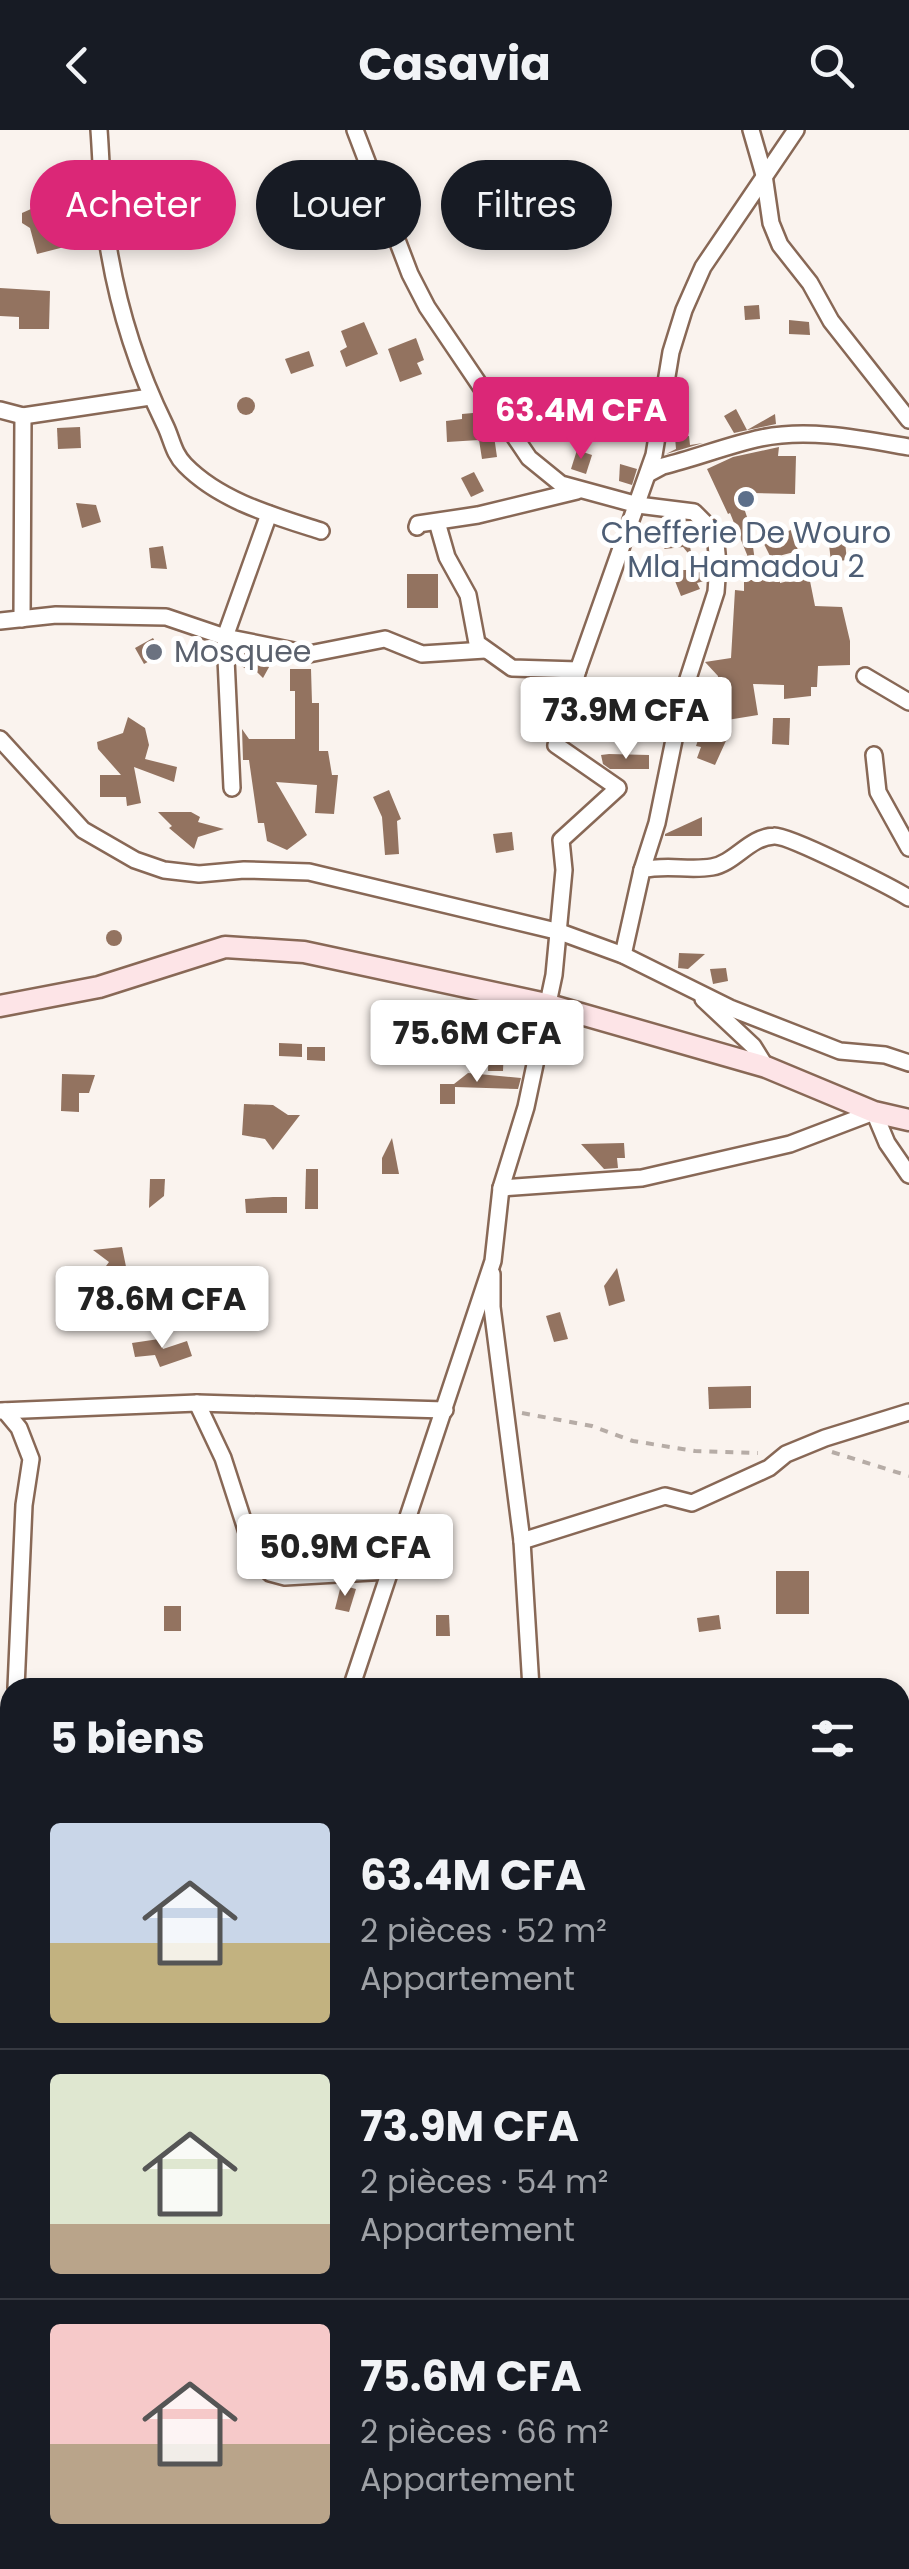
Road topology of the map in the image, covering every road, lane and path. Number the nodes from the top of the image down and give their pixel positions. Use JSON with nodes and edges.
{"nodes":[{"id":1,"x":99,"y":130,"type":"edge"},
{"id":2,"x":354,"y":130,"type":"edge"},
{"id":3,"x":751,"y":130,"type":"edge"},
{"id":4,"x":796,"y":130,"type":"edge"},
{"id":5,"x":764,"y":175,"type":"junction"},
{"id":6,"x":150,"y":397,"type":"junction"},
{"id":7,"x":0,"y":410,"type":"edge"},
{"id":8,"x":23,"y":416,"type":"junction"},
{"id":9,"x":909,"y":420,"type":"edge"},
{"id":10,"x":909,"y":447,"type":"edge"},
{"id":11,"x":648,"y":474,"type":"junction"},
{"id":12,"x":579,"y":490,"type":"junction"},
{"id":13,"x":638,"y":505,"type":"junction"},
{"id":14,"x":269,"y":514,"type":"junction"},
{"id":15,"x":437,"y":522,"type":"junction"},
{"id":16,"x":416,"y":527,"type":"dead end"},
{"id":17,"x":320,"y":531,"type":"dead end"},
{"id":18,"x":22,"y":618,"type":"junction"},
{"id":19,"x":0,"y":621,"type":"edge"},
{"id":20,"x":226,"y":637,"type":"junction"},
{"id":21,"x":484,"y":650,"type":"junction"},
{"id":22,"x":578,"y":670,"type":"junction"},
{"id":23,"x":865,"y":676,"type":"dead end"},
{"id":24,"x":909,"y":702,"type":"edge"},
{"id":25,"x":0,"y":739,"type":"edge"},
{"id":26,"x":874,"y":756,"type":"dead end"},
{"id":27,"x":232,"y":788,"type":"dead end"},
{"id":28,"x":909,"y":848,"type":"edge"},
{"id":29,"x":642,"y":870,"type":"junction"},
{"id":30,"x":909,"y":898,"type":"edge"},
{"id":31,"x":560,"y":932,"type":"junction"},
{"id":32,"x":622,"y":955,"type":"junction"},
{"id":33,"x":694,"y":989,"type":"junction"},
{"id":34,"x":546,"y":1004,"type":"junction"},
{"id":35,"x":2,"y":1007,"type":"edge"},
{"id":36,"x":909,"y":1064,"type":"edge"},
{"id":37,"x":766,"y":1067,"type":"junction"},
{"id":38,"x":874,"y":1112,"type":"junction"},
{"id":39,"x":909,"y":1120,"type":"edge"},
{"id":40,"x":909,"y":1175,"type":"edge"},
{"id":41,"x":502,"y":1188,"type":"junction"},
{"id":42,"x":493,"y":1261,"type":"junction"},
{"id":43,"x":198,"y":1403,"type":"junction"},
{"id":44,"x":445,"y":1410,"type":"junction"},
{"id":45,"x":3,"y":1411,"type":"edge"},
{"id":46,"x":909,"y":1412,"type":"edge"},
{"id":47,"x":508,"y":1416,"type":"junction"},
{"id":48,"x":823,"y":1450,"type":"dead end"},
{"id":49,"x":786,"y":1454,"type":"junction"},
{"id":50,"x":909,"y":1476,"type":"edge"},
{"id":51,"x":522,"y":1541,"type":"junction"},
{"id":52,"x":389,"y":1571,"type":"junction"},
{"id":53,"x":16,"y":1678,"type":"edge"},
{"id":54,"x":354,"y":1678,"type":"edge"},
{"id":55,"x":530,"y":1678,"type":"edge"}],
"edges":[{"from":1,"to":6,"type":"street"},
{"from":2,"to":12,"type":"street"},
{"from":3,"to":5,"type":"street"},
{"from":4,"to":5,"type":"street"},
{"from":5,"to":9,"type":"street"},
{"from":5,"to":11,"type":"street"},
{"from":6,"to":8,"type":"street"},
{"from":6,"to":14,"type":"street"},
{"from":7,"to":8,"type":"street"},
{"from":8,"to":18,"type":"street"},
{"from":10,"to":11,"type":"street"},
{"from":11,"to":13,"type":"street"},
{"from":12,"to":13,"type":"street"},
{"from":12,"to":15,"type":"street"},
{"from":13,"to":22,"type":"street"},
{"from":13,"to":29,"type":"street"},
{"from":14,"to":17,"type":"street"},
{"from":14,"to":20,"type":"street"},
{"from":15,"to":16,"type":"street"},
{"from":15,"to":21,"type":"street"},
{"from":18,"to":19,"type":"street"},
{"from":18,"to":20,"type":"street"},
{"from":20,"to":21,"type":"street"},
{"from":20,"to":27,"type":"street"},
{"from":21,"to":22,"type":"street"},
{"from":22,"to":31,"type":"street"},
{"from":23,"to":24,"type":"street"},
{"from":25,"to":31,"type":"street"},
{"from":26,"to":28,"type":"street"},
{"from":29,"to":30,"type":"street"},
{"from":29,"to":32,"type":"street"},
{"from":31,"to":32,"type":"street"},
{"from":31,"to":34,"type":"street"},
{"from":32,"to":33,"type":"street"},
{"from":33,"to":36,"type":"street"},
{"from":33,"to":37,"type":"street"},
{"from":34,"to":35,"type":"main road"},
{"from":34,"to":37,"type":"main road"},
{"from":34,"to":41,"type":"street"},
{"from":37,"to":38,"type":"main road"},
{"from":38,"to":39,"type":"main road"},
{"from":38,"to":40,"type":"street"},
{"from":38,"to":41,"type":"street"},
{"from":41,"to":42,"type":"street"},
{"from":42,"to":44,"type":"street"},
{"from":42,"to":47,"type":"street"},
{"from":43,"to":44,"type":"street"},
{"from":43,"to":45,"type":"street"},
{"from":43,"to":52,"type":"street"},
{"from":44,"to":52,"type":"street"},
{"from":45,"to":53,"type":"street"},
{"from":46,"to":49,"type":"street"},
{"from":47,"to":49,"type":"path"},
{"from":47,"to":51,"type":"street"},
{"from":48,"to":50,"type":"path"},
{"from":49,"to":51,"type":"street"},
{"from":51,"to":55,"type":"street"},
{"from":52,"to":54,"type":"street"}]}
